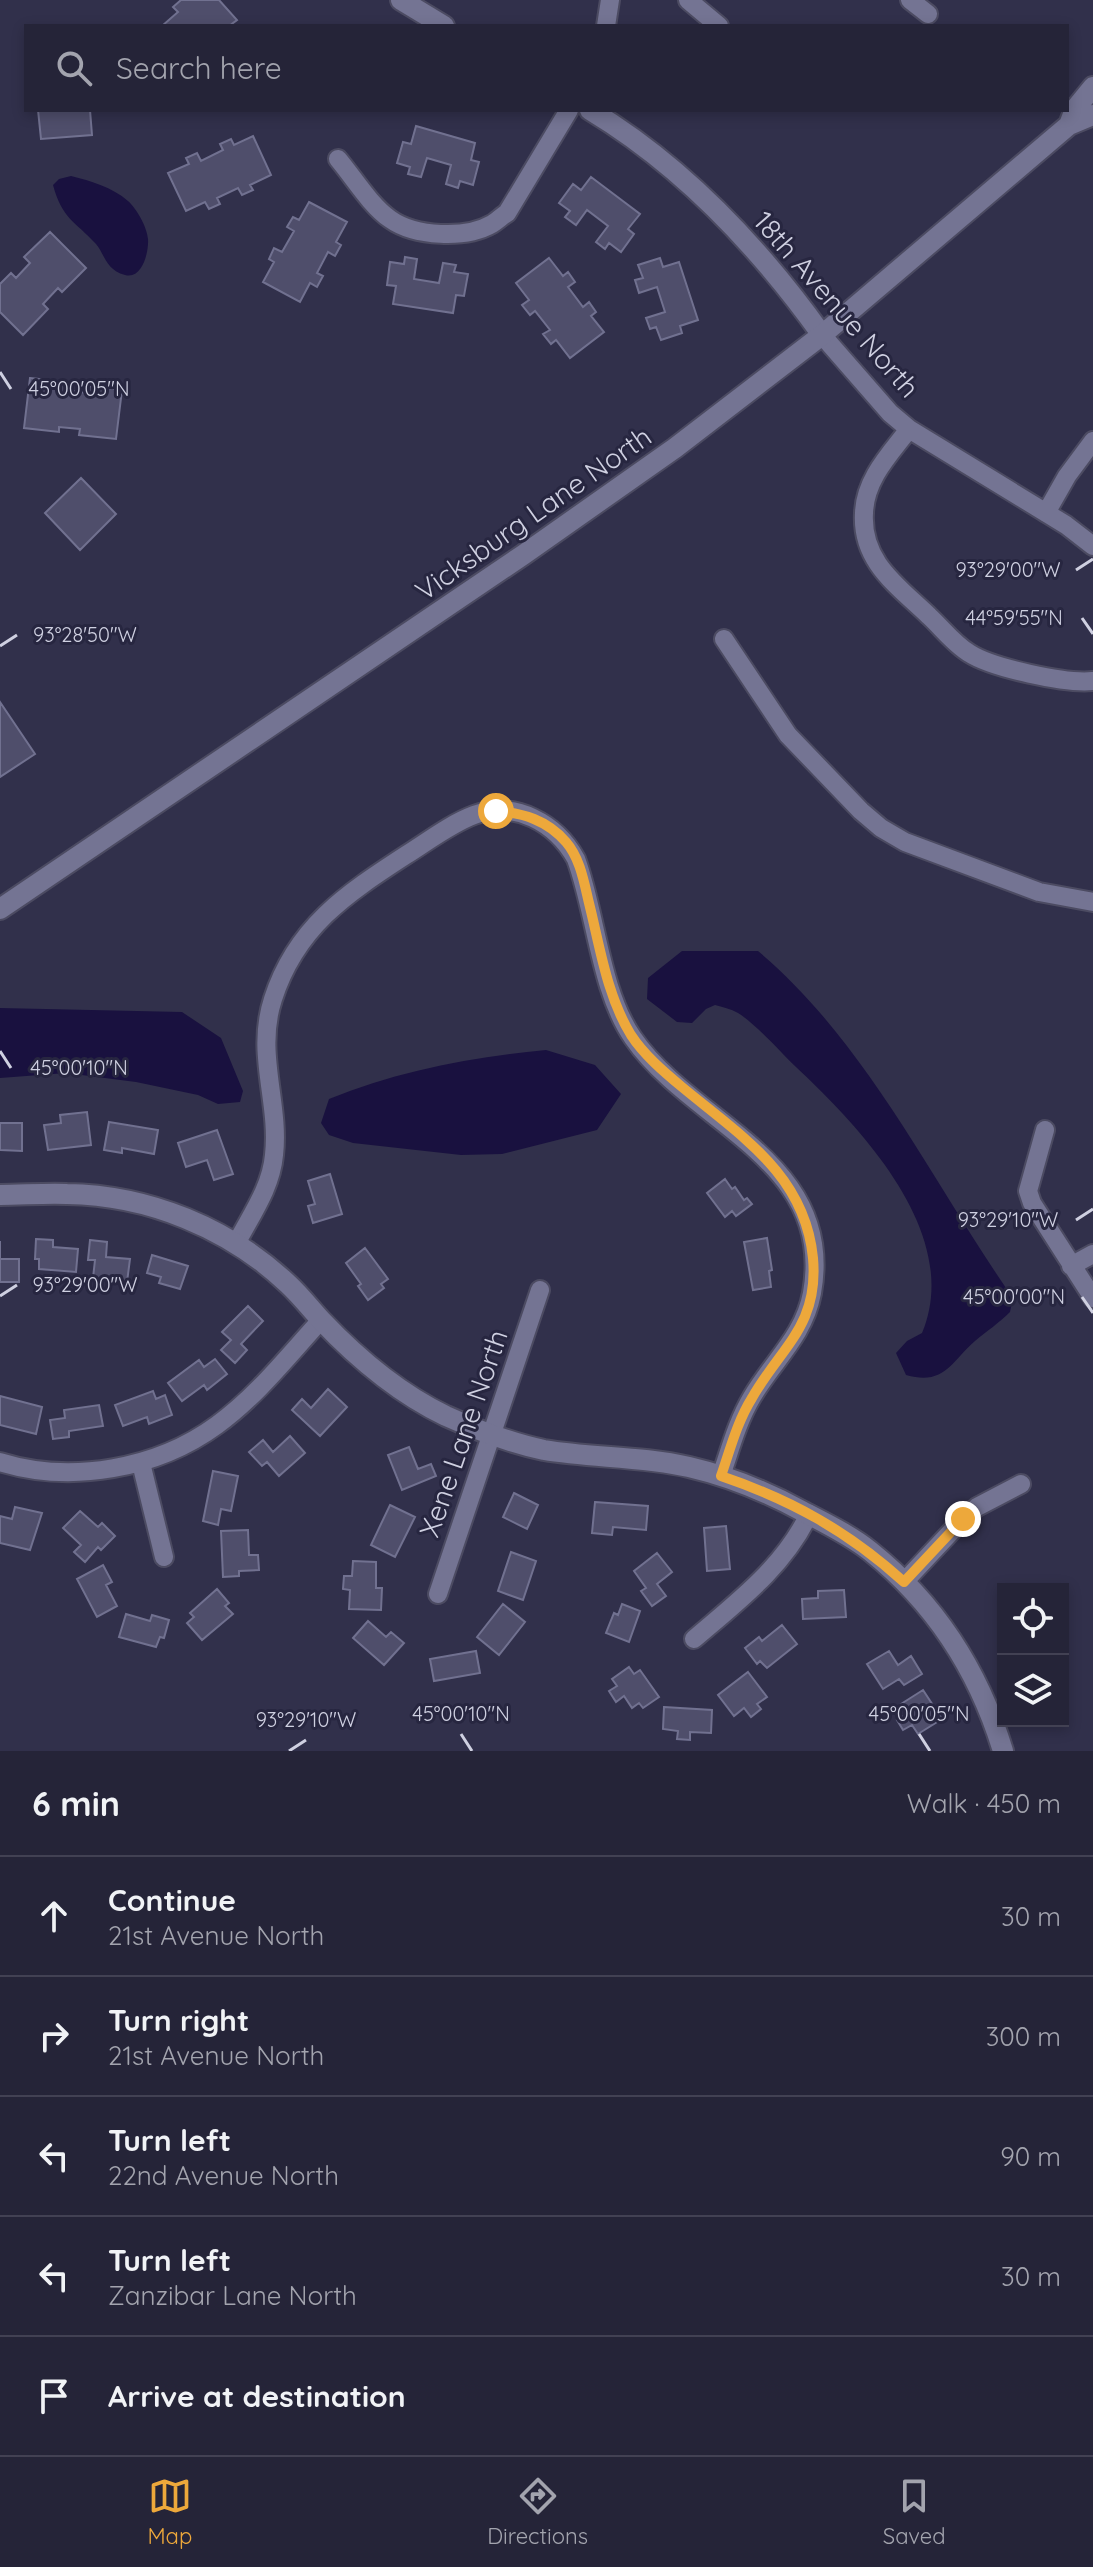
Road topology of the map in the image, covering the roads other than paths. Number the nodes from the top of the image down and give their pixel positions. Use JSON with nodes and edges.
{"nodes":[{"id":1,"x":401,"y":0,"type":"edge"},
{"id":2,"x":610,"y":0,"type":"edge"},
{"id":3,"x":688,"y":0,"type":"edge"},
{"id":4,"x":910,"y":0,"type":"edge"},
{"id":5,"x":928,"y":14,"type":"dead end"},
{"id":6,"x":441,"y":24,"type":"edge"},
{"id":7,"x":606,"y":24,"type":"edge"},
{"id":8,"x":717,"y":24,"type":"edge"},
{"id":9,"x":1093,"y":87,"type":"edge"},
{"id":10,"x":568,"y":112,"type":"edge"},
{"id":11,"x":593,"y":112,"type":"edge"},
{"id":12,"x":1093,"y":115,"type":"edge"},
{"id":13,"x":1069,"y":125,"type":"junction"},
{"id":14,"x":338,"y":159,"type":"dead end"},
{"id":15,"x":822,"y":335,"type":"junction"},
{"id":16,"x":909,"y":429,"type":"junction"},
{"id":17,"x":1093,"y":441,"type":"edge"},
{"id":18,"x":1046,"y":513,"type":"junction"},
{"id":19,"x":1093,"y":546,"type":"edge"},
{"id":20,"x":724,"y":639,"type":"dead end"},
{"id":21,"x":1093,"y":681,"type":"edge"},
{"id":22,"x":1093,"y":902,"type":"edge"},
{"id":23,"x":0,"y":909,"type":"edge"},
{"id":24,"x":1045,"y":1130,"type":"dead end"},
{"id":25,"x":0,"y":1195,"type":"edge"},
{"id":26,"x":236,"y":1244,"type":"junction"},
{"id":27,"x":1093,"y":1254,"type":"edge"},
{"id":28,"x":1071,"y":1266,"type":"junction"},
{"id":29,"x":540,"y":1290,"type":"dead end"},
{"id":30,"x":1093,"y":1298,"type":"edge"},
{"id":31,"x":321,"y":1320,"type":"junction"},
{"id":32,"x":491,"y":1435,"type":"junction"},
{"id":33,"x":0,"y":1462,"type":"edge"},
{"id":34,"x":141,"y":1463,"type":"junction"},
{"id":35,"x":721,"y":1476,"type":"junction"},
{"id":36,"x":1021,"y":1484,"type":"dead end"},
{"id":37,"x":809,"y":1514,"type":"junction"},
{"id":38,"x":164,"y":1557,"type":"dead end"},
{"id":39,"x":904,"y":1582,"type":"junction"},
{"id":40,"x":438,"y":1594,"type":"dead end"},
{"id":41,"x":694,"y":1639,"type":"dead end"},
{"id":42,"x":1003,"y":1751,"type":"edge"}],
"edges":[{"from":1,"to":6,"type":"street"},
{"from":2,"to":7,"type":"street"},
{"from":3,"to":8,"type":"street"},
{"from":4,"to":5,"type":"street"},
{"from":9,"to":13,"type":"street","name":"Vicksburg Lane North"},
{"from":10,"to":14,"type":"street"},
{"from":11,"to":15,"type":"street","name":"18th Avenue North"},
{"from":12,"to":13,"type":"street","name":"Vicksburg Lane North"},
{"from":13,"to":15,"type":"street","name":"Vicksburg Lane North"},
{"from":15,"to":16,"type":"street","name":"18th Avenue North"},
{"from":15,"to":23,"type":"street","name":"Vicksburg Lane North"},
{"from":16,"to":18,"type":"street","name":"18th Avenue North"},
{"from":16,"to":21,"type":"street"},
{"from":17,"to":18,"type":"street"},
{"from":18,"to":19,"type":"street","name":"18th Avenue North"},
{"from":20,"to":22,"type":"street"},
{"from":24,"to":28,"type":"street"},
{"from":25,"to":26,"type":"street"},
{"from":26,"to":31,"type":"street"},
{"from":26,"to":35,"type":"street"},
{"from":27,"to":28,"type":"street"},
{"from":28,"to":30,"type":"street"},
{"from":29,"to":32,"type":"street","name":"Xene Lane North"},
{"from":31,"to":32,"type":"street"},
{"from":31,"to":34,"type":"street"},
{"from":32,"to":35,"type":"street"},
{"from":32,"to":40,"type":"street","name":"Xene Lane North"},
{"from":33,"to":34,"type":"street"},
{"from":34,"to":38,"type":"street"},
{"from":35,"to":37,"type":"street"},
{"from":36,"to":39,"type":"street"},
{"from":37,"to":39,"type":"street"},
{"from":37,"to":41,"type":"street"},
{"from":39,"to":42,"type":"street"}]}
